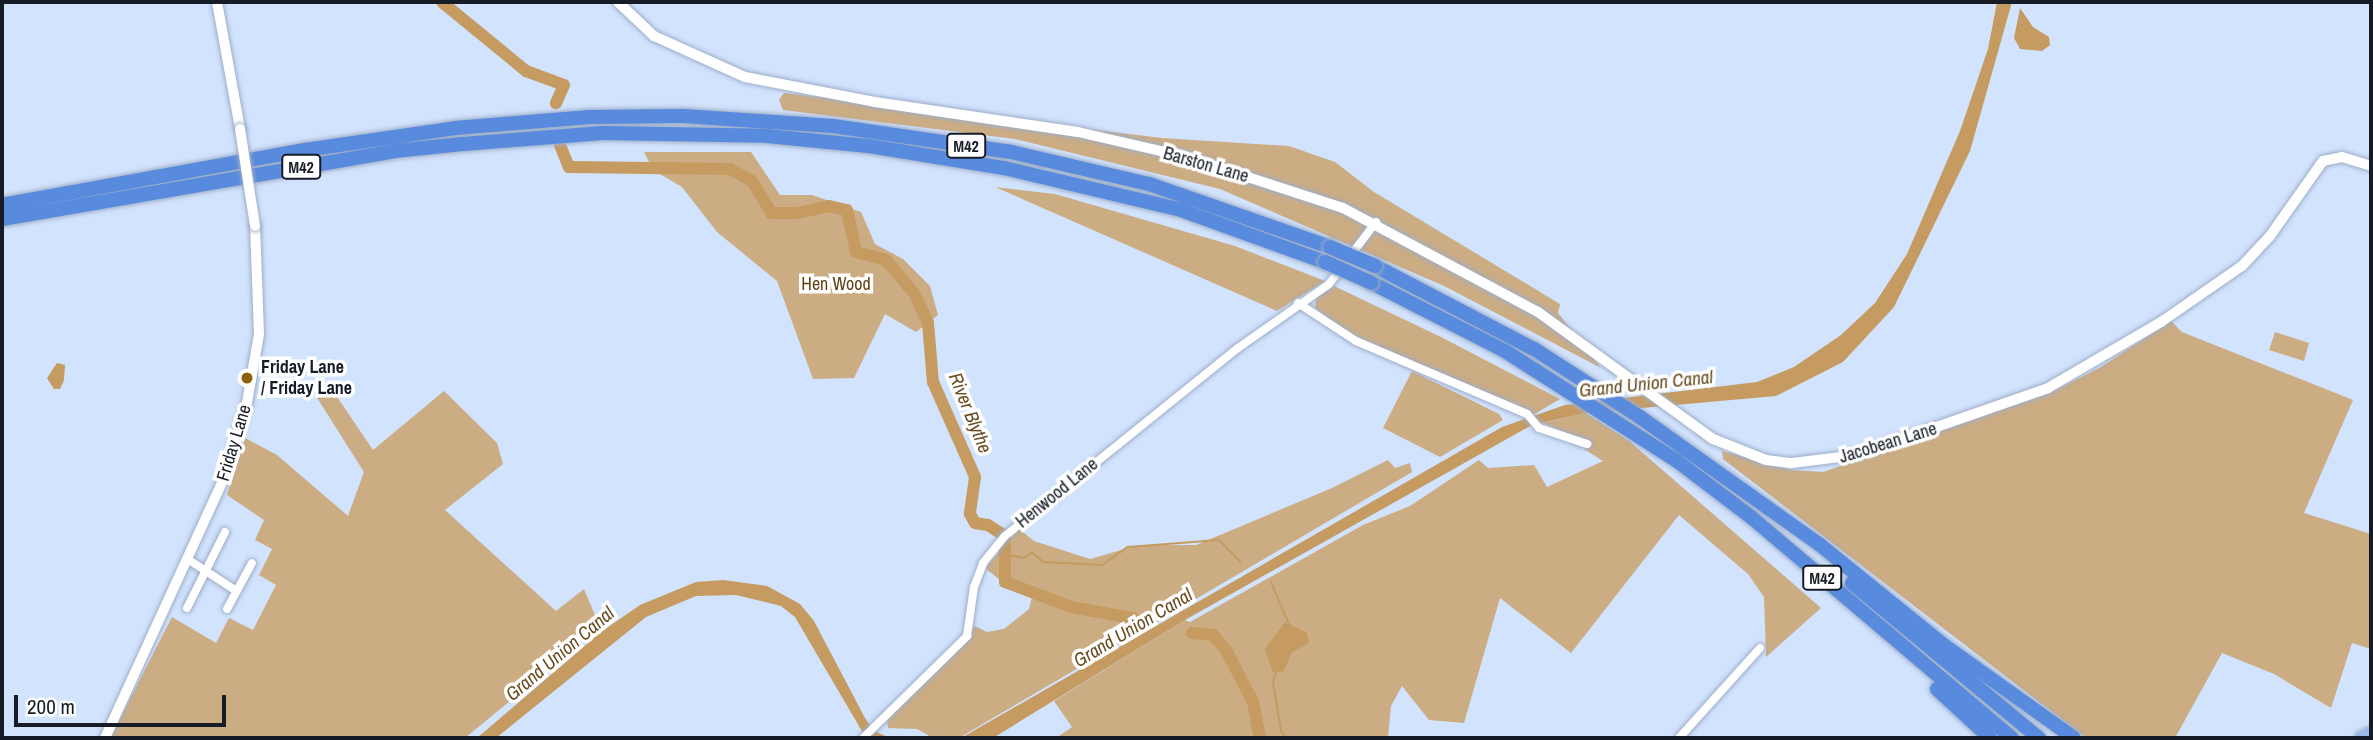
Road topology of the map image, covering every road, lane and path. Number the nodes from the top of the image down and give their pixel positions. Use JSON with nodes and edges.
{"nodes":[{"id":1,"x":217,"y":2,"type":"edge"},
{"id":2,"x":618,"y":2,"type":"edge"},
{"id":3,"x":2371,"y":166,"type":"edge"},
{"id":4,"x":2,"y":205,"type":"edge"},
{"id":5,"x":2,"y":219,"type":"edge"},
{"id":6,"x":1377,"y":222,"type":"junction"},
{"id":7,"x":1298,"y":303,"type":"junction"},
{"id":8,"x":1587,"y":444,"type":"dead end"},
{"id":9,"x":1693,"y":454,"type":"junction"},
{"id":10,"x":1702,"y":480,"type":"junction"},
{"id":11,"x":225,"y":533,"type":"dead end"},
{"id":12,"x":189,"y":560,"type":"junction"},
{"id":13,"x":252,"y":563,"type":"dead end"},
{"id":14,"x":205,"y":569,"type":"junction"},
{"id":15,"x":235,"y":590,"type":"junction"},
{"id":16,"x":187,"y":608,"type":"dead end"},
{"id":17,"x":228,"y":609,"type":"dead end"},
{"id":18,"x":1760,"y":648,"type":"dead end"},
{"id":19,"x":2371,"y":733,"type":"edge"},
{"id":20,"x":105,"y":738,"type":"edge"},
{"id":21,"x":864,"y":738,"type":"edge"},
{"id":22,"x":1679,"y":738,"type":"edge"},
{"id":23,"x":1990,"y":738,"type":"edge"},
{"id":24,"x":2012,"y":738,"type":"edge"},
{"id":25,"x":2039,"y":738,"type":"edge"},
{"id":26,"x":2074,"y":738,"type":"edge"},
{"id":27,"x":2361,"y":738,"type":"edge"}],
"edges":[{"from":1,"to":12,"type":"street","name":"Friday Lane","bridge":true},
{"from":2,"to":6,"type":"street","name":"Barston Lane"},
{"from":3,"to":6,"type":"street","name":"Jacobean Lane"},
{"from":4,"to":9,"type":"highway","number":"M42","bridge":true},
{"from":5,"to":10,"type":"highway","number":"M42","bridge":true},
{"from":6,"to":7,"type":"street"},
{"from":7,"to":8,"type":"street"},
{"from":7,"to":21,"type":"street","name":"Henwood Lane"},
{"from":9,"to":25,"type":"highway","number":"M42"},
{"from":9,"to":26,"type":"highway"},
{"from":10,"to":23,"type":"highway"},
{"from":10,"to":24,"type":"highway","number":"M42"},
{"from":11,"to":14,"type":"street"},
{"from":12,"to":14,"type":"street"},
{"from":12,"to":20,"type":"street","name":"Friday Lane"},
{"from":13,"to":15,"type":"street"},
{"from":14,"to":15,"type":"street"},
{"from":14,"to":16,"type":"street"},
{"from":15,"to":17,"type":"street"},
{"from":18,"to":22,"type":"street"},
{"from":19,"to":27,"type":"main road"}]}
